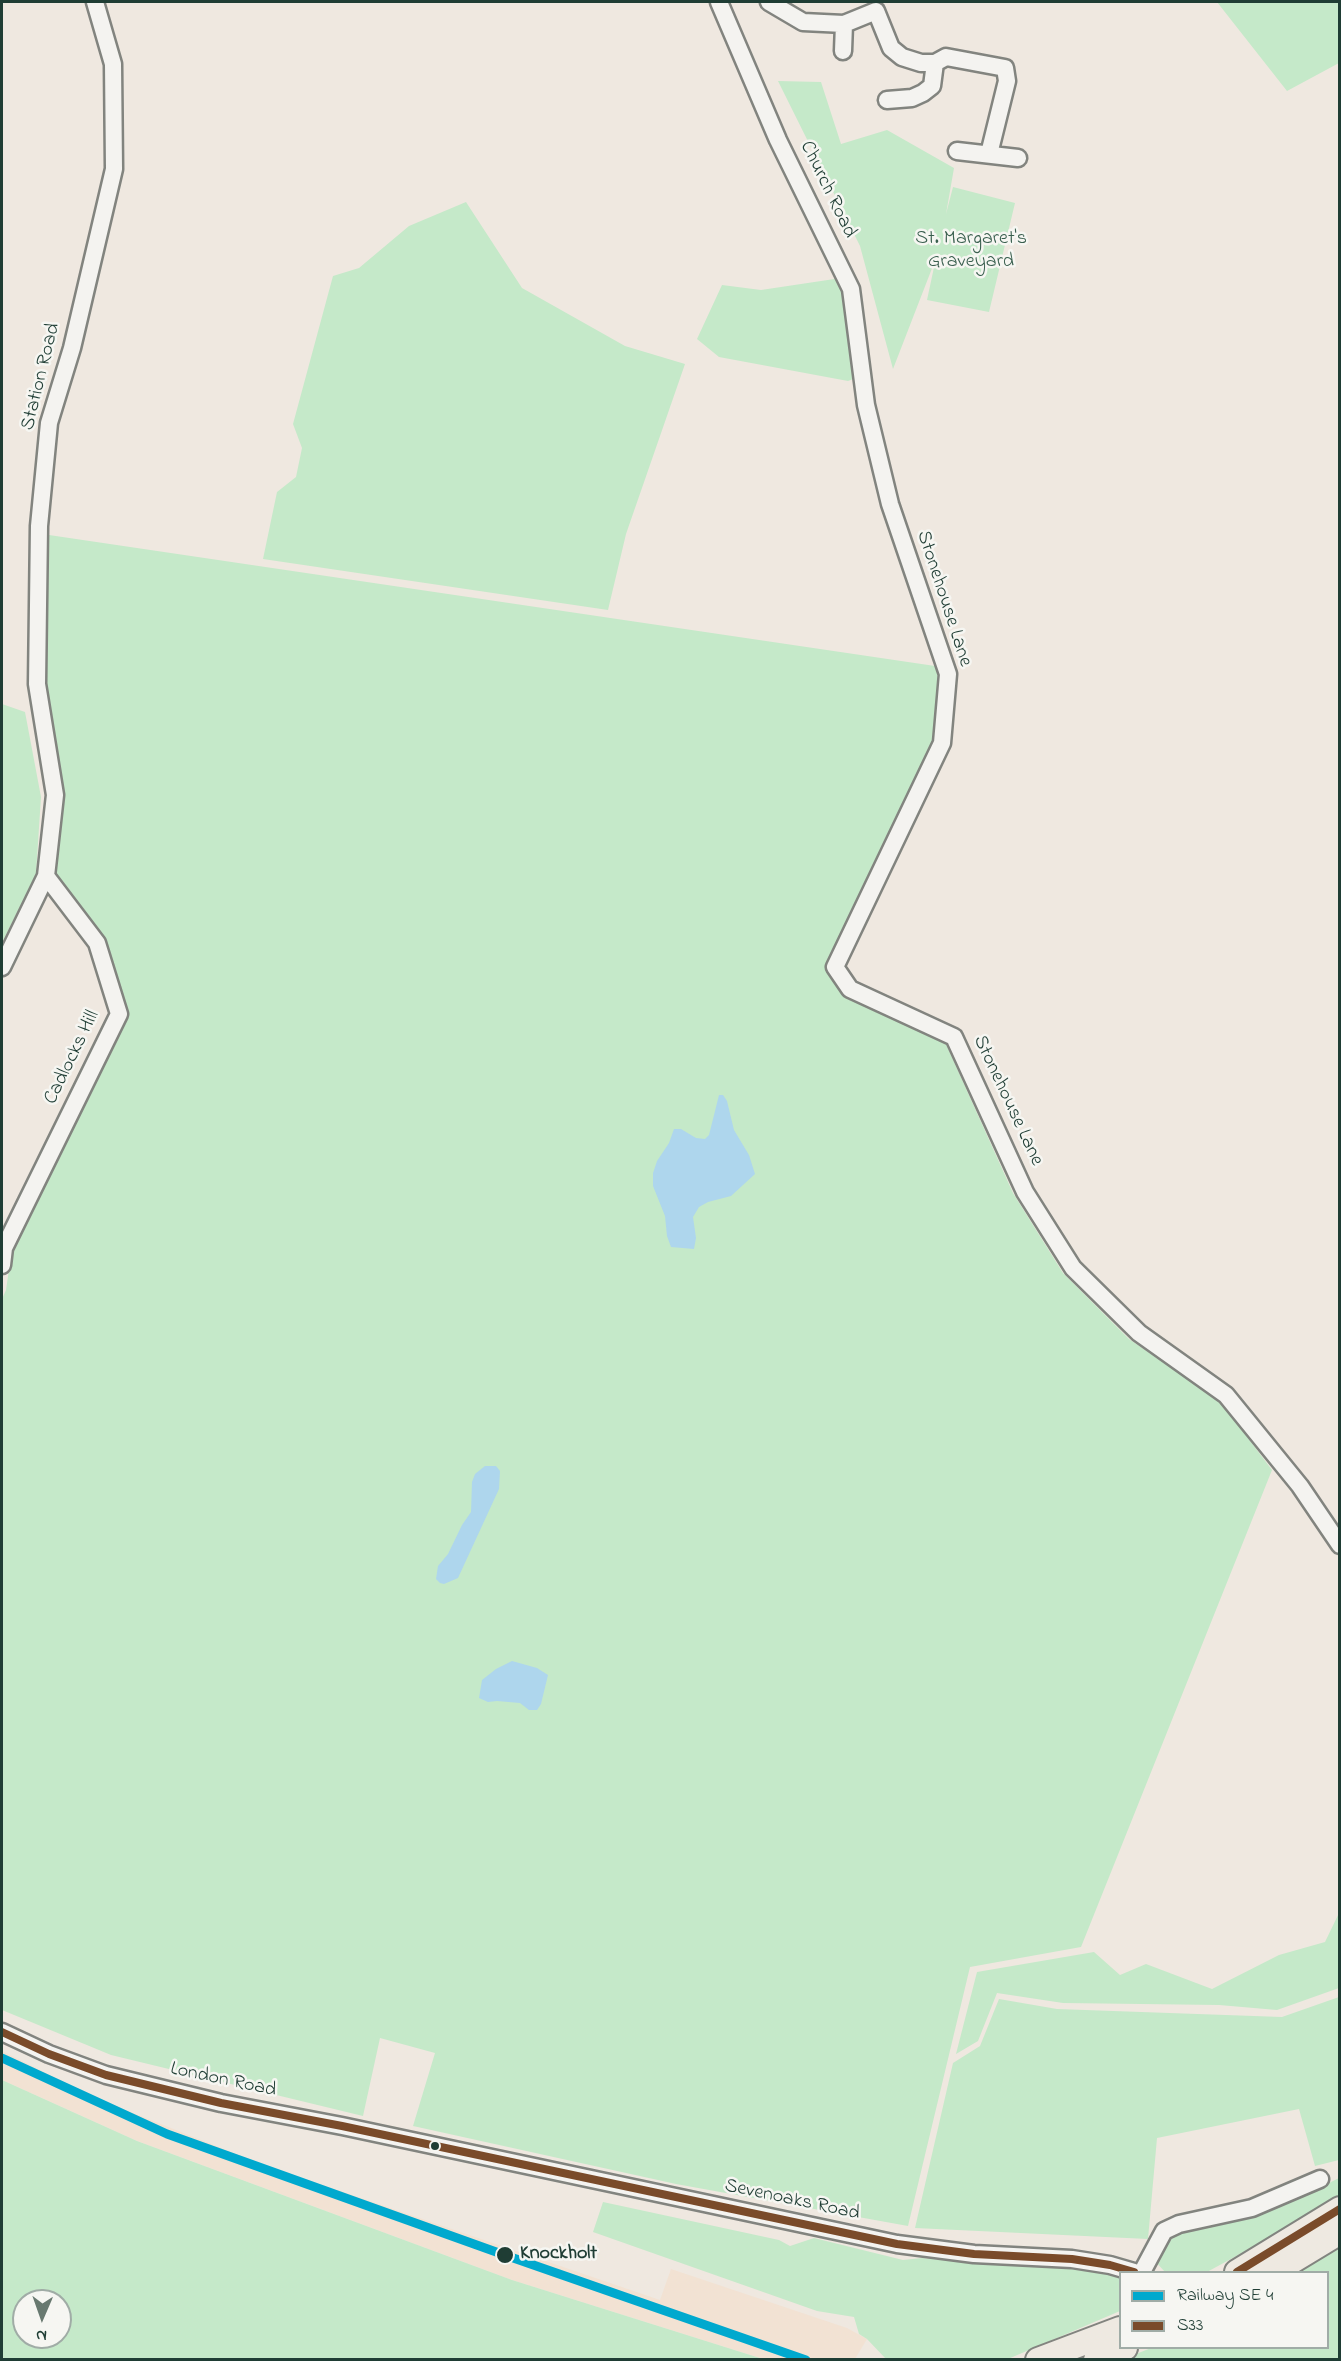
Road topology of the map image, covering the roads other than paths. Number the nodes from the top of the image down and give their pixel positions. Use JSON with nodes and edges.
{"nodes":[{"id":1,"x":95,"y":2,"type":"edge"},
{"id":2,"x":719,"y":2,"type":"edge"},
{"id":3,"x":774,"y":3,"type":"edge"},
{"id":4,"x":881,"y":6,"type":"edge"},
{"id":5,"x":844,"y":24,"type":"junction"},
{"id":6,"x":843,"y":51,"type":"dead end"},
{"id":7,"x":935,"y":63,"type":"junction"},
{"id":8,"x":887,"y":100,"type":"dead end"},
{"id":9,"x":957,"y":151,"type":"dead end"},
{"id":10,"x":990,"y":154,"type":"junction"},
{"id":11,"x":1018,"y":158,"type":"dead end"},
{"id":12,"x":866,"y":405,"type":"joint"},
{"id":13,"x":46,"y":876,"type":"junction"},
{"id":14,"x":2,"y":967,"type":"edge"},
{"id":15,"x":2,"y":1265,"type":"edge"},
{"id":16,"x":1340,"y":1545,"type":"edge"},
{"id":17,"x":2,"y":2032,"type":"edge"},
{"id":18,"x":444,"y":2148,"type":"joint"},
{"id":19,"x":1320,"y":2179,"type":"dead end"},
{"id":20,"x":1340,"y":2209,"type":"edge"},
{"id":21,"x":1340,"y":2232,"type":"edge"},
{"id":22,"x":1131,"y":2271,"type":"edge"},
{"id":23,"x":1143,"y":2271,"type":"edge"},
{"id":24,"x":1239,"y":2271,"type":"edge"},
{"id":25,"x":1276,"y":2271,"type":"edge"},
{"id":26,"x":1119,"y":2329,"type":"edge"},
{"id":27,"x":1123,"y":2349,"type":"edge"},
{"id":28,"x":1038,"y":2360,"type":"edge"},
{"id":29,"x":1096,"y":2360,"type":"edge"}],
"edges":[{"from":1,"to":13,"type":"street","name":"Station Road"},
{"from":2,"to":12,"type":"street","name":"Church Road"},
{"from":3,"to":5,"type":"street"},
{"from":4,"to":5,"type":"street"},
{"from":4,"to":7,"type":"street"},
{"from":5,"to":6,"type":"street"},
{"from":7,"to":8,"type":"street"},
{"from":7,"to":10,"type":"street"},
{"from":9,"to":10,"type":"street"},
{"from":10,"to":11,"type":"street"},
{"from":12,"to":16,"type":"street","name":"Stonehouse Lane"},
{"from":13,"to":14,"type":"street","name":"Station Road"},
{"from":13,"to":15,"type":"street","name":"Cadlocks Hill"},
{"from":17,"to":18,"type":"street","name":"London Road"},
{"from":18,"to":22,"type":"street","name":"Sevenoaks Road"},
{"from":19,"to":23,"type":"street"},
{"from":20,"to":24,"type":"highway"},
{"from":21,"to":25,"type":"highway"},
{"from":26,"to":28,"type":"highway"},
{"from":27,"to":29,"type":"highway"}]}
